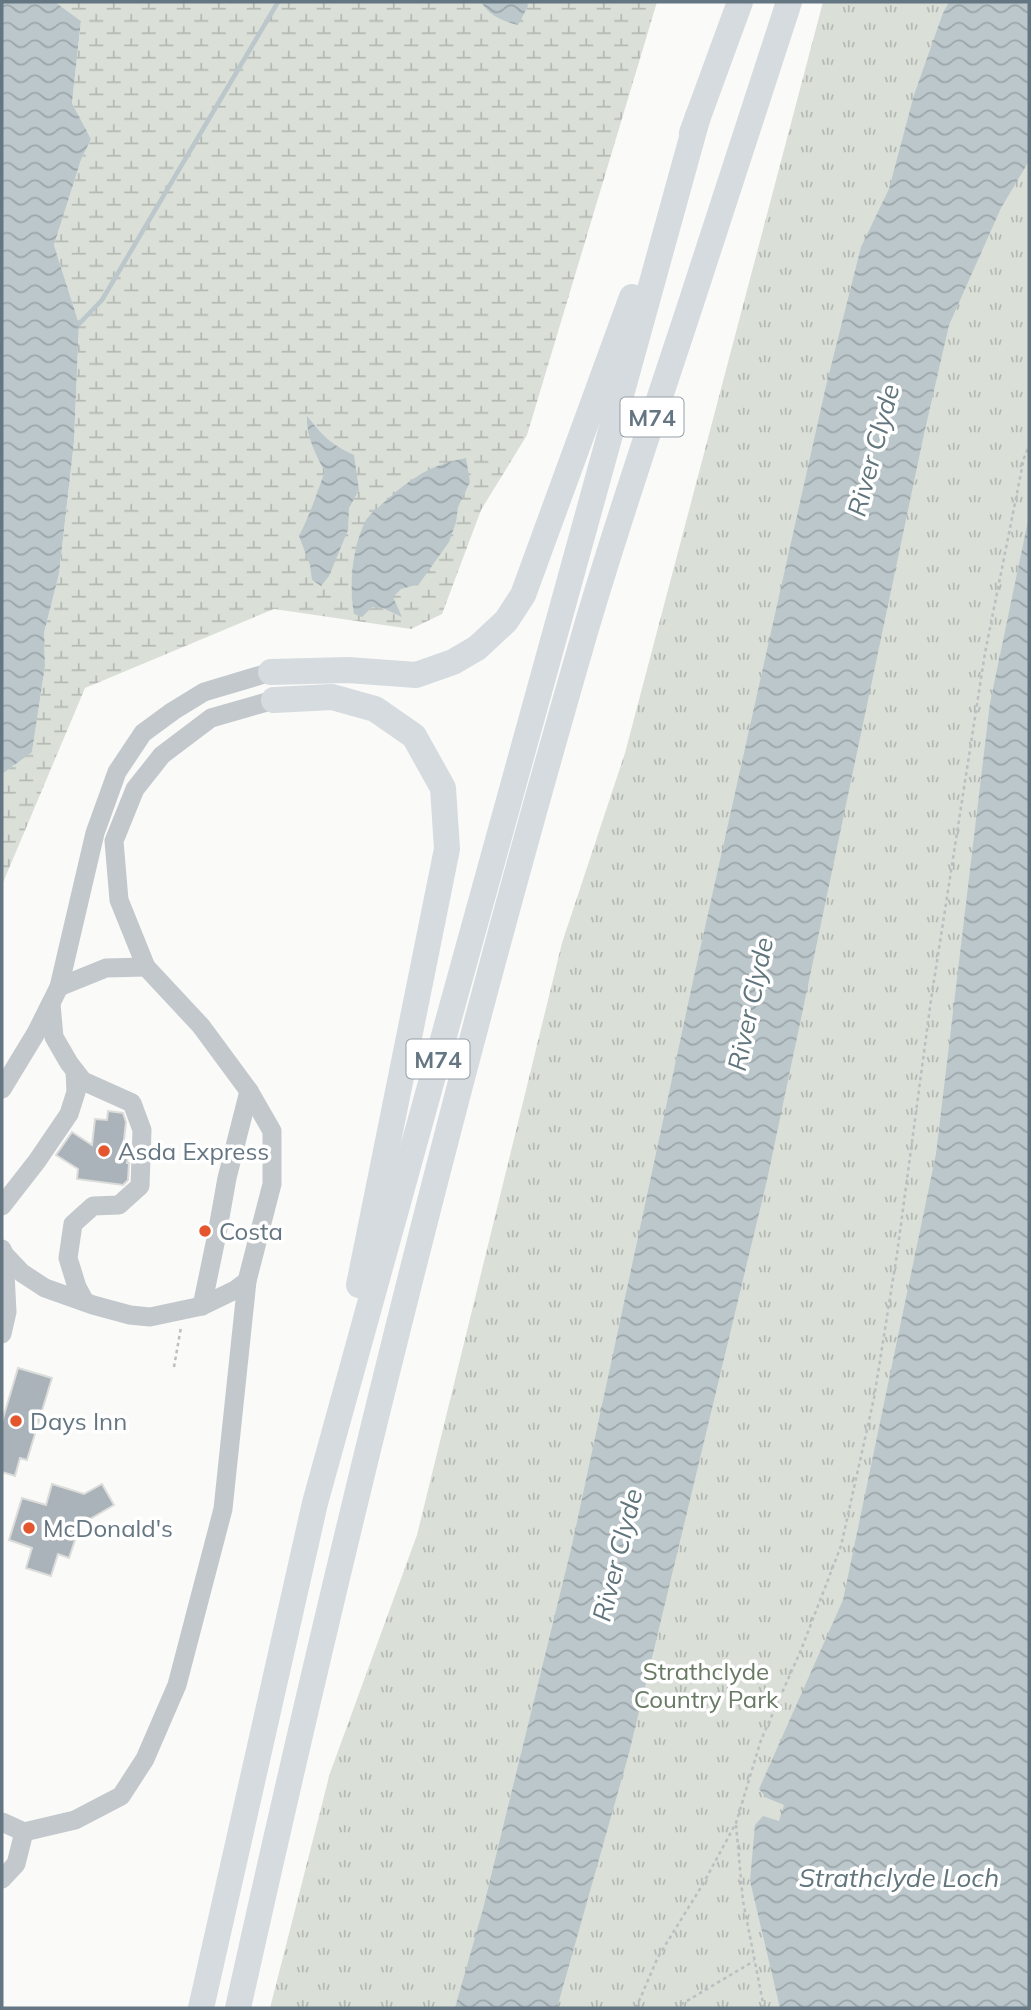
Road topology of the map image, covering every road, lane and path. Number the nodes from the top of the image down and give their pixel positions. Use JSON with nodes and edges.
{"nodes":[{"id":1,"x":740,"y":2,"type":"edge"},
{"id":2,"x":789,"y":2,"type":"edge"},
{"id":3,"x":698,"y":116,"type":"junction"},
{"id":4,"x":1029,"y":446,"type":"edge"},
{"id":5,"x":271,"y":672,"type":"joint"},
{"id":6,"x":274,"y":700,"type":"joint"},
{"id":7,"x":146,"y":967,"type":"junction"},
{"id":8,"x":55,"y":996,"type":"junction"},
{"id":9,"x":75,"y":1071,"type":"junction"},
{"id":10,"x":2,"y":1089,"type":"edge"},
{"id":11,"x":248,"y":1091,"type":"junction"},
{"id":12,"x":2,"y":1206,"type":"edge"},
{"id":13,"x":3,"y":1252,"type":"edge"},
{"id":14,"x":247,"y":1281,"type":"junction"},
{"id":15,"x":85,"y":1302,"type":"junction"},
{"id":16,"x":193,"y":1308,"type":"junction"},
{"id":17,"x":2,"y":1334,"type":"edge"},
{"id":18,"x":174,"y":1367,"type":"dead end"},
{"id":19,"x":315,"y":1503,"type":"junction"},
{"id":20,"x":2,"y":1822,"type":"edge"},
{"id":21,"x":736,"y":1823,"type":"junction"},
{"id":22,"x":24,"y":1832,"type":"junction"},
{"id":23,"x":2,"y":1879,"type":"edge"},
{"id":24,"x":754,"y":1961,"type":"junction"},
{"id":25,"x":201,"y":2008,"type":"edge"},
{"id":26,"x":238,"y":2008,"type":"edge"},
{"id":27,"x":636,"y":2008,"type":"edge"},
{"id":28,"x":675,"y":2008,"type":"edge"},
{"id":29,"x":764,"y":2008,"type":"edge"}],
"edges":[{"from":1,"to":3,"type":"highway","number":"M74"},
{"from":2,"to":26,"type":"highway","number":"M74"},
{"from":3,"to":5,"type":"highway"},
{"from":3,"to":19,"type":"highway","number":"M74"},
{"from":4,"to":21,"type":"path"},
{"from":5,"to":8,"type":"lane"},
{"from":6,"to":7,"type":"lane"},
{"from":6,"to":19,"type":"highway"},
{"from":7,"to":8,"type":"lane"},
{"from":7,"to":11,"type":"lane"},
{"from":8,"to":9,"type":"lane"},
{"from":8,"to":10,"type":"lane"},
{"from":9,"to":12,"type":"lane"},
{"from":9,"to":15,"type":"lane"},
{"from":11,"to":14,"type":"lane"},
{"from":11,"to":16,"type":"lane"},
{"from":13,"to":15,"type":"lane"},
{"from":13,"to":17,"type":"lane"},
{"from":14,"to":16,"type":"lane"},
{"from":14,"to":22,"type":"lane"},
{"from":15,"to":16,"type":"lane"},
{"from":16,"to":18,"type":"path"},
{"from":19,"to":25,"type":"highway","number":"M74"},
{"from":20,"to":22,"type":"lane"},
{"from":21,"to":24,"type":"path"},
{"from":21,"to":27,"type":"path"},
{"from":22,"to":23,"type":"lane"},
{"from":24,"to":28,"type":"path"},
{"from":24,"to":29,"type":"path"}]}
